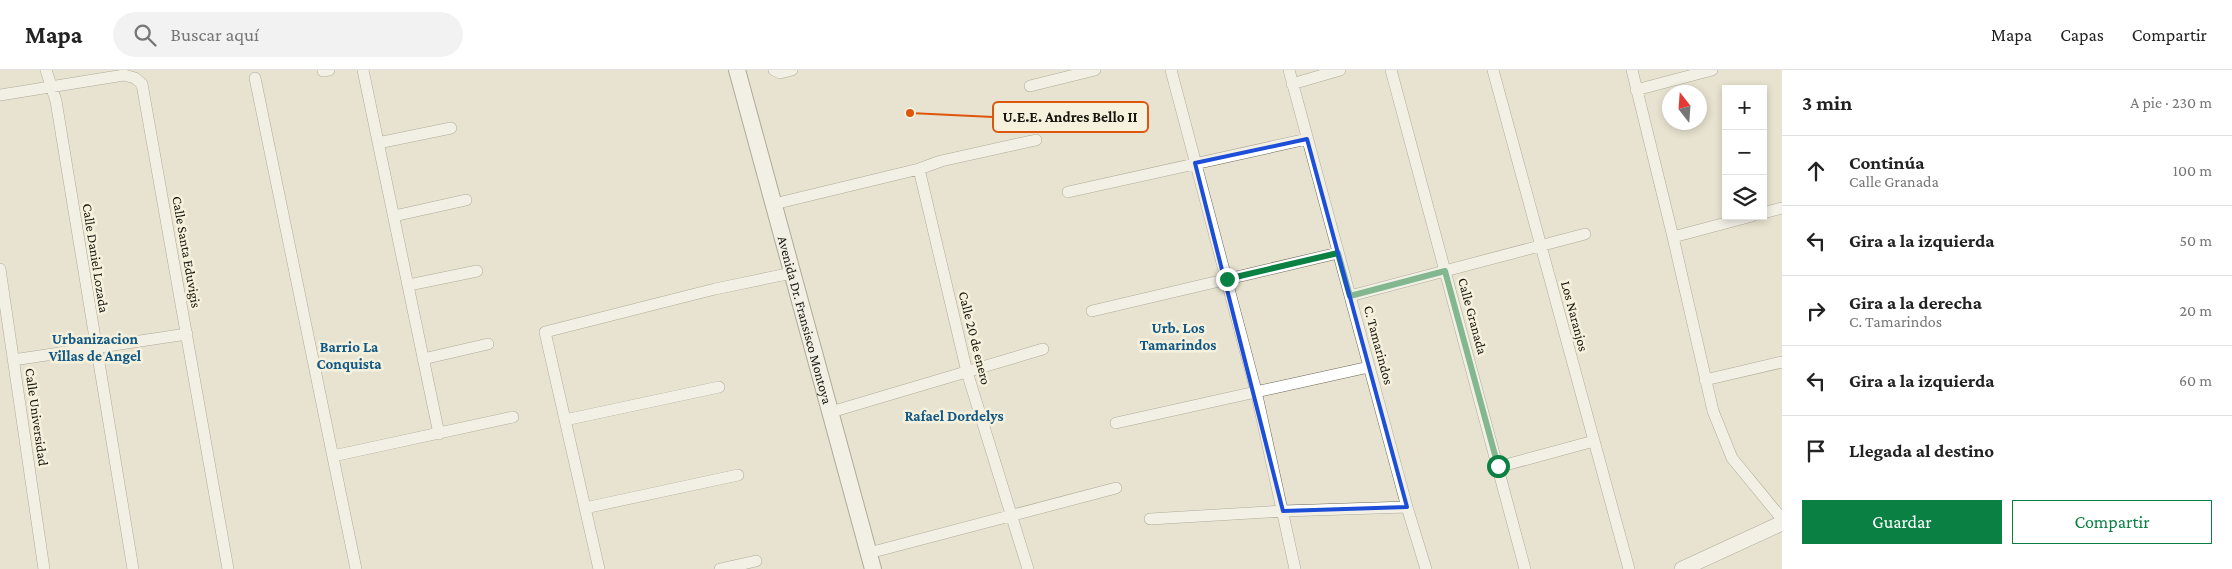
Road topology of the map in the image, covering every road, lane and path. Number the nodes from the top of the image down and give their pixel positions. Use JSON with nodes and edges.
{"nodes":[{"id":1,"x":46,"y":70,"type":"edge"},
{"id":2,"x":363,"y":70,"type":"edge"},
{"id":3,"x":737,"y":70,"type":"edge"},
{"id":4,"x":774,"y":70,"type":"edge"},
{"id":5,"x":792,"y":70,"type":"edge"},
{"id":6,"x":1095,"y":70,"type":"edge"},
{"id":7,"x":1171,"y":70,"type":"edge"},
{"id":8,"x":1289,"y":70,"type":"edge"},
{"id":9,"x":1340,"y":70,"type":"edge"},
{"id":10,"x":1391,"y":70,"type":"edge"},
{"id":11,"x":1493,"y":70,"type":"edge"},
{"id":12,"x":1632,"y":70,"type":"edge"},
{"id":13,"x":1712,"y":70,"type":"edge"},
{"id":14,"x":254,"y":78,"type":"dead end"},
{"id":15,"x":1292,"y":84,"type":"junction"},
{"id":16,"x":1030,"y":86,"type":"dead end"},
{"id":17,"x":52,"y":88,"type":"junction"},
{"id":18,"x":1636,"y":90,"type":"junction"},
{"id":19,"x":0,"y":95,"type":"edge"},
{"id":20,"x":451,"y":128,"type":"dead end"},
{"id":21,"x":1307,"y":139,"type":"junction"},
{"id":22,"x":1036,"y":140,"type":"dead end"},
{"id":23,"x":378,"y":143,"type":"junction"},
{"id":24,"x":1195,"y":163,"type":"junction"},
{"id":25,"x":919,"y":169,"type":"junction"},
{"id":26,"x":1068,"y":192,"type":"dead end"},
{"id":27,"x":466,"y":200,"type":"dead end"},
{"id":28,"x":774,"y":204,"type":"junction"},
{"id":29,"x":1782,"y":208,"type":"edge"},
{"id":30,"x":1767,"y":212,"type":"edge"},
{"id":31,"x":394,"y":216,"type":"junction"},
{"id":32,"x":1737,"y":220,"type":"edge"},
{"id":33,"x":1585,"y":234,"type":"dead end"},
{"id":34,"x":1673,"y":237,"type":"junction"},
{"id":35,"x":1541,"y":246,"type":"junction"},
{"id":36,"x":1338,"y":253,"type":"junction"},
{"id":37,"x":0,"y":269,"type":"edge"},
{"id":38,"x":477,"y":271,"type":"dead end"},
{"id":39,"x":1445,"y":271,"type":"junction"},
{"id":40,"x":792,"y":273,"type":"junction"},
{"id":41,"x":1227,"y":279,"type":"junction"},
{"id":42,"x":409,"y":285,"type":"junction"},
{"id":43,"x":1350,"y":296,"type":"junction"},
{"id":44,"x":1092,"y":311,"type":"dead end"},
{"id":45,"x":187,"y":334,"type":"junction"},
{"id":46,"x":488,"y":344,"type":"dead end"},
{"id":47,"x":95,"y":348,"type":"junction"},
{"id":48,"x":1044,"y":349,"type":"dead end"},
{"id":49,"x":423,"y":359,"type":"junction"},
{"id":50,"x":13,"y":360,"type":"junction"},
{"id":51,"x":1782,"y":362,"type":"edge"},
{"id":52,"x":1369,"y":367,"type":"junction"},
{"id":53,"x":967,"y":372,"type":"junction"},
{"id":54,"x":1705,"y":380,"type":"junction"},
{"id":55,"x":719,"y":387,"type":"dead end"},
{"id":56,"x":1256,"y":392,"type":"junction"},
{"id":57,"x":831,"y":412,"type":"junction"},
{"id":58,"x":513,"y":417,"type":"dead end"},
{"id":59,"x":565,"y":420,"type":"junction"},
{"id":60,"x":1116,"y":423,"type":"dead end"},
{"id":61,"x":439,"y":434,"type":"junction"},
{"id":62,"x":1594,"y":441,"type":"junction"},
{"id":63,"x":333,"y":456,"type":"junction"},
{"id":64,"x":1498,"y":466,"type":"junction"},
{"id":65,"x":738,"y":476,"type":"dead end"},
{"id":66,"x":1116,"y":488,"type":"dead end"},
{"id":67,"x":1408,"y":507,"type":"junction"},
{"id":68,"x":586,"y":508,"type":"junction"},
{"id":69,"x":1284,"y":511,"type":"junction"},
{"id":70,"x":1013,"y":517,"type":"junction"},
{"id":71,"x":1150,"y":519,"type":"dead end"},
{"id":72,"x":1782,"y":519,"type":"edge"},
{"id":73,"x":1782,"y":523,"type":"edge"},
{"id":74,"x":756,"y":561,"type":"dead end"},
{"id":75,"x":871,"y":561,"type":"edge"},
{"id":76,"x":44,"y":569,"type":"edge"},
{"id":77,"x":133,"y":569,"type":"edge"},
{"id":78,"x":228,"y":569,"type":"edge"},
{"id":79,"x":356,"y":569,"type":"edge"},
{"id":80,"x":599,"y":569,"type":"edge"},
{"id":81,"x":720,"y":569,"type":"edge"},
{"id":82,"x":1028,"y":569,"type":"edge"},
{"id":83,"x":1295,"y":569,"type":"edge"},
{"id":84,"x":1426,"y":569,"type":"edge"},
{"id":85,"x":1525,"y":569,"type":"edge"},
{"id":86,"x":1629,"y":569,"type":"edge"},
{"id":87,"x":1682,"y":569,"type":"edge"}],
"edges":[{"from":1,"to":17,"type":"street","name":"Calle Daniel Lozada"},
{"from":2,"to":23,"type":"street"},
{"from":3,"to":28,"type":"main road","name":"Avenida Dr. Fransisco Montoya"},
{"from":4,"to":5,"type":"street"},
{"from":6,"to":16,"type":"street"},
{"from":7,"to":24,"type":"street"},
{"from":8,"to":15,"type":"street","name":"C. Tamarindos"},
{"from":9,"to":15,"type":"street"},
{"from":10,"to":39,"type":"street","name":"Calle Granada"},
{"from":11,"to":35,"type":"street","name":"Los Naranjos"},
{"from":12,"to":18,"type":"street"},
{"from":13,"to":18,"type":"street"},
{"from":14,"to":63,"type":"street"},
{"from":15,"to":21,"type":"street","name":"C. Tamarindos"},
{"from":17,"to":19,"type":"street","name":"Calle Santa Eduvigis"},
{"from":17,"to":45,"type":"street","name":"Calle Santa Eduvigis"},
{"from":17,"to":47,"type":"street","name":"Calle Daniel Lozada"},
{"from":18,"to":34,"type":"street"},
{"from":20,"to":23,"type":"street"},
{"from":21,"to":24,"type":"street"},
{"from":21,"to":36,"type":"street","name":"C. Tamarindos"},
{"from":22,"to":25,"type":"street"},
{"from":23,"to":31,"type":"street"},
{"from":24,"to":26,"type":"street"},
{"from":24,"to":41,"type":"street"},
{"from":25,"to":28,"type":"street"},
{"from":25,"to":53,"type":"street","name":"Calle 20 de enero"},
{"from":27,"to":31,"type":"street"},
{"from":28,"to":40,"type":"main road","name":"Avenida Dr. Fransisco Montoya"},
{"from":29,"to":30,"type":"street"},
{"from":31,"to":42,"type":"street"},
{"from":32,"to":34,"type":"street"},
{"from":33,"to":35,"type":"street"},
{"from":34,"to":54,"type":"street"},
{"from":35,"to":39,"type":"street"},
{"from":35,"to":62,"type":"street","name":"Los Naranjos"},
{"from":36,"to":41,"type":"street"},
{"from":36,"to":43,"type":"street","name":"C. Tamarindos"},
{"from":37,"to":50,"type":"street","name":"Calle Universidad"},
{"from":38,"to":42,"type":"street"},
{"from":39,"to":43,"type":"street"},
{"from":39,"to":64,"type":"street","name":"Calle Granada"},
{"from":40,"to":57,"type":"main road","name":"Avenida Dr. Fransisco Montoya"},
{"from":40,"to":59,"type":"street"},
{"from":41,"to":44,"type":"street"},
{"from":41,"to":56,"type":"street"},
{"from":42,"to":49,"type":"street"},
{"from":43,"to":52,"type":"street","name":"C. Tamarindos"},
{"from":45,"to":47,"type":"street"},
{"from":45,"to":78,"type":"street","name":"Calle Santa Eduvigis"},
{"from":46,"to":49,"type":"street"},
{"from":47,"to":50,"type":"street"},
{"from":47,"to":77,"type":"street","name":"Calle Daniel Lozada"},
{"from":48,"to":53,"type":"street"},
{"from":49,"to":61,"type":"street"},
{"from":50,"to":76,"type":"street","name":"Calle Universidad"},
{"from":51,"to":54,"type":"street"},
{"from":52,"to":56,"type":"street"},
{"from":52,"to":67,"type":"street","name":"C. Tamarindos"},
{"from":53,"to":57,"type":"street"},
{"from":53,"to":70,"type":"street","name":"Calle 20 de enero"},
{"from":54,"to":72,"type":"street"},
{"from":55,"to":59,"type":"street"},
{"from":56,"to":60,"type":"street"},
{"from":56,"to":69,"type":"street"},
{"from":57,"to":75,"type":"main road","name":"Avenida Dr. Fransisco Montoya"},
{"from":58,"to":61,"type":"street"},
{"from":59,"to":68,"type":"street"},
{"from":61,"to":63,"type":"street"},
{"from":62,"to":64,"type":"street"},
{"from":62,"to":86,"type":"street","name":"Los Naranjos"},
{"from":63,"to":79,"type":"street"},
{"from":64,"to":85,"type":"street","name":"Calle Granada"},
{"from":65,"to":68,"type":"street"},
{"from":66,"to":70,"type":"street"},
{"from":67,"to":69,"type":"street"},
{"from":67,"to":84,"type":"street","name":"C. Tamarindos"},
{"from":68,"to":80,"type":"street"},
{"from":69,"to":71,"type":"street"},
{"from":69,"to":83,"type":"street"},
{"from":70,"to":75,"type":"street"},
{"from":70,"to":82,"type":"street","name":"Calle 20 de enero"},
{"from":73,"to":87,"type":"street"},
{"from":74,"to":81,"type":"street"}]}
